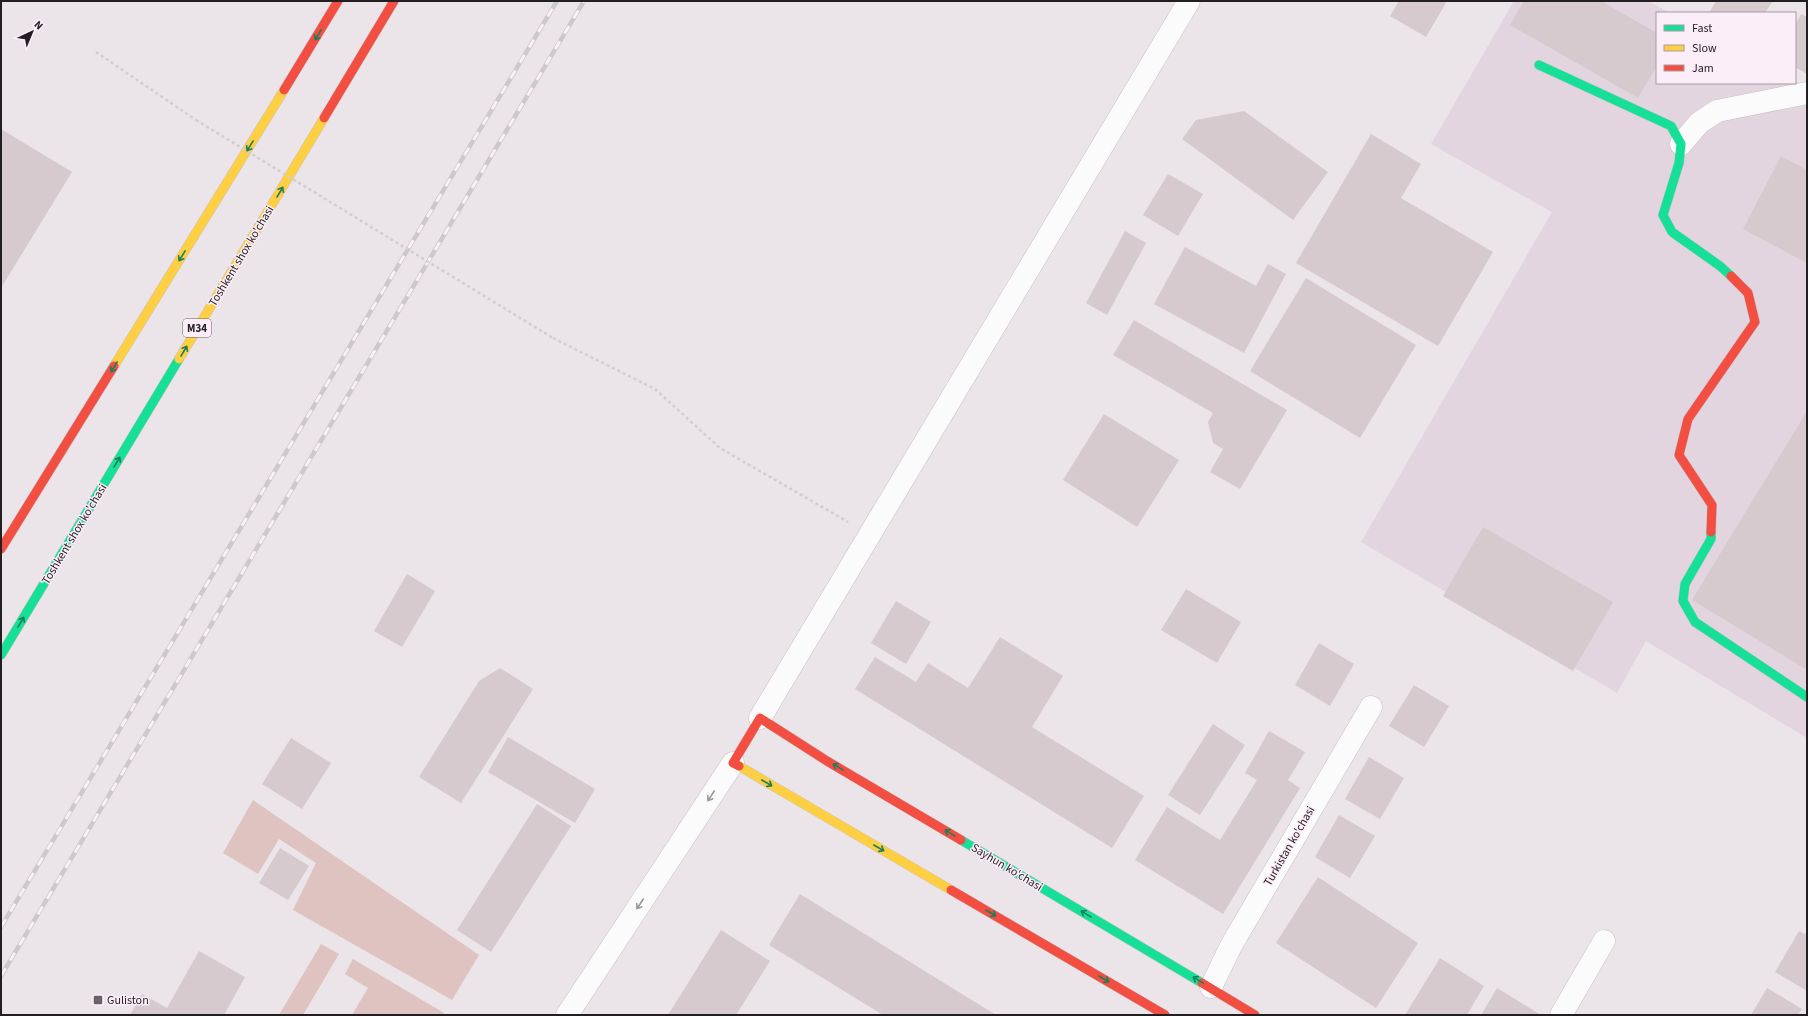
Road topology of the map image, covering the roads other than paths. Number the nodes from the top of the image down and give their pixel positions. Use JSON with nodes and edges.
{"nodes":[{"id":1,"x":394,"y":1,"type":"edge"},
{"id":2,"x":1189,"y":1,"type":"edge"},
{"id":3,"x":335,"y":2,"type":"edge"},
{"id":4,"x":1539,"y":65,"type":"dead end"},
{"id":5,"x":1807,"y":93,"type":"edge"},
{"id":6,"x":1681,"y":144,"type":"junction"},
{"id":7,"x":1,"y":549,"type":"edge"},
{"id":8,"x":1,"y":655,"type":"edge"},
{"id":9,"x":1807,"y":697,"type":"edge"},
{"id":10,"x":1371,"y":707,"type":"dead end"},
{"id":11,"x":760,"y":718,"type":"junction"},
{"id":12,"x":733,"y":763,"type":"junction"},
{"id":13,"x":1604,"y":941,"type":"dead end"},
{"id":14,"x":1211,"y":987,"type":"junction"},
{"id":15,"x":1140,"y":1008,"type":"edge"},
{"id":16,"x":567,"y":1015,"type":"edge"},
{"id":17,"x":1165,"y":1015,"type":"edge"},
{"id":18,"x":1255,"y":1015,"type":"edge"},
{"id":19,"x":1560,"y":1015,"type":"edge"}],
"edges":[{"from":8,"to":1,"type":"main road","name":"Toshkent shox ko'chasi","number":"M34","one_way":true},
{"from":2,"to":11,"type":"street"},
{"from":3,"to":7,"type":"main road","one_way":true},
{"from":4,"to":6,"type":"main road"},
{"from":5,"to":6,"type":"street"},
{"from":6,"to":9,"type":"main road"},
{"from":10,"to":14,"type":"street","name":"Turkistan ko'chasi"},
{"from":11,"to":12,"type":"main road"},
{"from":14,"to":11,"type":"main road","name":"Sayhun ko'chasi","one_way":true},
{"from":12,"to":15,"type":"main road","one_way":true},
{"from":12,"to":16,"type":"street","one_way":true},
{"from":13,"to":19,"type":"street"},
{"from":14,"to":18,"type":"main road","name":"Sayhun ko'chasi"},
{"from":15,"to":17,"type":"main road"}]}
